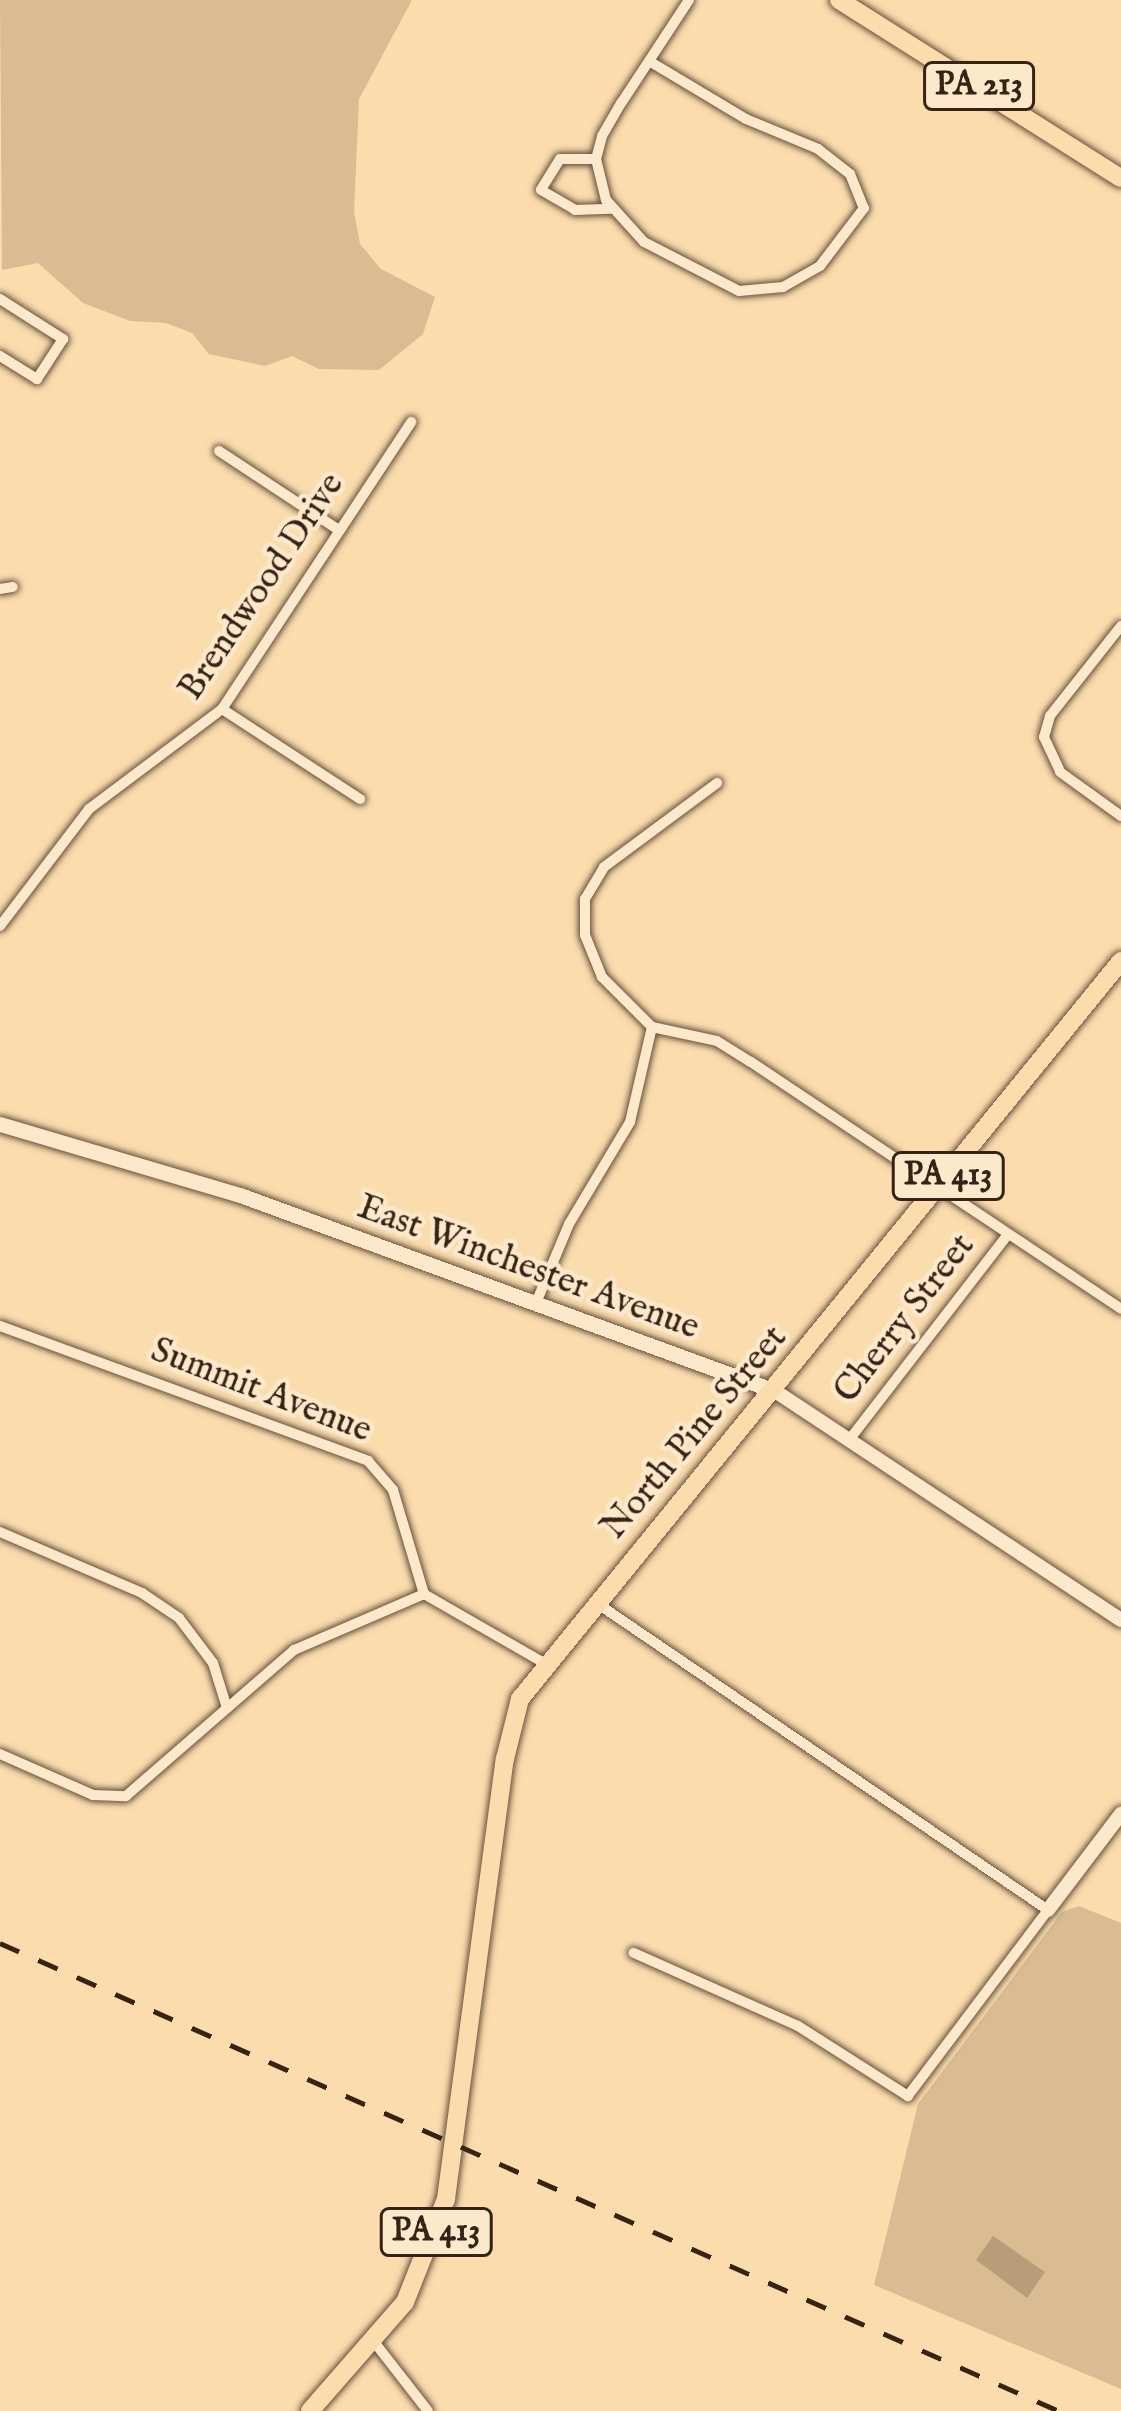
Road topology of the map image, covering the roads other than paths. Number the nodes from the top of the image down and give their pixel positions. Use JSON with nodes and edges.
{"nodes":[{"id":1,"x":688,"y":0,"type":"edge"},
{"id":2,"x":839,"y":0,"type":"edge"},
{"id":3,"x":649,"y":61,"type":"junction"},
{"id":4,"x":596,"y":160,"type":"junction"},
{"id":5,"x":1119,"y":177,"type":"edge"},
{"id":6,"x":611,"y":209,"type":"junction"},
{"id":7,"x":0,"y":299,"type":"edge"},
{"id":8,"x":0,"y":356,"type":"edge"},
{"id":9,"x":411,"y":422,"type":"dead end"},
{"id":10,"x":219,"y":451,"type":"dead end"},
{"id":11,"x":339,"y":530,"type":"junction"},
{"id":12,"x":1121,"y":626,"type":"edge"},
{"id":13,"x":222,"y":709,"type":"junction"},
{"id":14,"x":717,"y":783,"type":"dead end"},
{"id":15,"x":360,"y":799,"type":"dead end"},
{"id":16,"x":1121,"y":816,"type":"edge"},
{"id":17,"x":0,"y":926,"type":"edge"},
{"id":18,"x":1121,"y":962,"type":"edge"},
{"id":19,"x":652,"y":1027,"type":"junction"},
{"id":20,"x":0,"y":1124,"type":"edge"},
{"id":21,"x":939,"y":1187,"type":"junction"},
{"id":22,"x":1008,"y":1234,"type":"junction"},
{"id":23,"x":536,"y":1303,"type":"junction"},
{"id":24,"x":1121,"y":1309,"type":"edge"},
{"id":25,"x":0,"y":1326,"type":"edge"},
{"id":26,"x":775,"y":1391,"type":"junction"},
{"id":27,"x":849,"y":1440,"type":"junction"},
{"id":28,"x":0,"y":1532,"type":"edge"},
{"id":29,"x":424,"y":1594,"type":"junction"},
{"id":30,"x":596,"y":1602,"type":"junction"},
{"id":31,"x":1121,"y":1620,"type":"edge"},
{"id":32,"x":544,"y":1663,"type":"junction"},
{"id":33,"x":226,"y":1708,"type":"junction"},
{"id":34,"x":0,"y":1754,"type":"edge"},
{"id":35,"x":1121,"y":1814,"type":"edge"},
{"id":36,"x":1048,"y":1910,"type":"junction"},
{"id":37,"x":634,"y":1953,"type":"dead end"},
{"id":38,"x":374,"y":2344,"type":"junction"},
{"id":39,"x":310,"y":2411,"type":"edge"},
{"id":40,"x":428,"y":2411,"type":"edge"}],
"edges":[{"from":1,"to":3,"type":"street"},
{"from":2,"to":5,"type":"main road","number":"PA 213"},
{"from":3,"to":4,"type":"street"},
{"from":3,"to":6,"type":"street"},
{"from":4,"to":6,"type":"street"},
{"from":4,"to":6,"type":"street"},
{"from":7,"to":8,"type":"street"},
{"from":9,"to":11,"type":"street","name":"Brendwood Drive"},
{"from":10,"to":11,"type":"street"},
{"from":11,"to":13,"type":"street","name":"Brendwood Drive"},
{"from":12,"to":16,"type":"street"},
{"from":13,"to":15,"type":"street"},
{"from":13,"to":17,"type":"street","name":"Brendwood Drive"},
{"from":14,"to":19,"type":"street"},
{"from":18,"to":21,"type":"main road","name":"North Pine Street","number":"PA 413"},
{"from":19,"to":21,"type":"street"},
{"from":19,"to":23,"type":"street"},
{"from":20,"to":23,"type":"main road","name":"East Winchester Avenue"},
{"from":21,"to":22,"type":"street"},
{"from":21,"to":26,"type":"main road","name":"North Pine Street","number":"PA 413"},
{"from":22,"to":24,"type":"street"},
{"from":22,"to":27,"type":"street","name":"Cherry Street"},
{"from":23,"to":26,"type":"main road","name":"East Winchester Avenue"},
{"from":25,"to":29,"type":"street","name":"Summit Avenue"},
{"from":26,"to":27,"type":"street","name":"East Winchester Avenue"},
{"from":26,"to":30,"type":"main road","name":"North Pine Street","number":"PA 413"},
{"from":27,"to":31,"type":"street","name":"East Winchester Avenue"},
{"from":28,"to":33,"type":"street"},
{"from":29,"to":32,"type":"street"},
{"from":29,"to":33,"type":"street"},
{"from":30,"to":32,"type":"main road","name":"North Pine Street","number":"PA 413"},
{"from":30,"to":36,"type":"street"},
{"from":32,"to":38,"type":"main road","name":"North Pine Street","number":"PA 413"},
{"from":33,"to":34,"type":"street"},
{"from":35,"to":36,"type":"street"},
{"from":36,"to":37,"type":"street"},
{"from":38,"to":39,"type":"main road","number":"PA 413"},
{"from":38,"to":40,"type":"street"}]}
